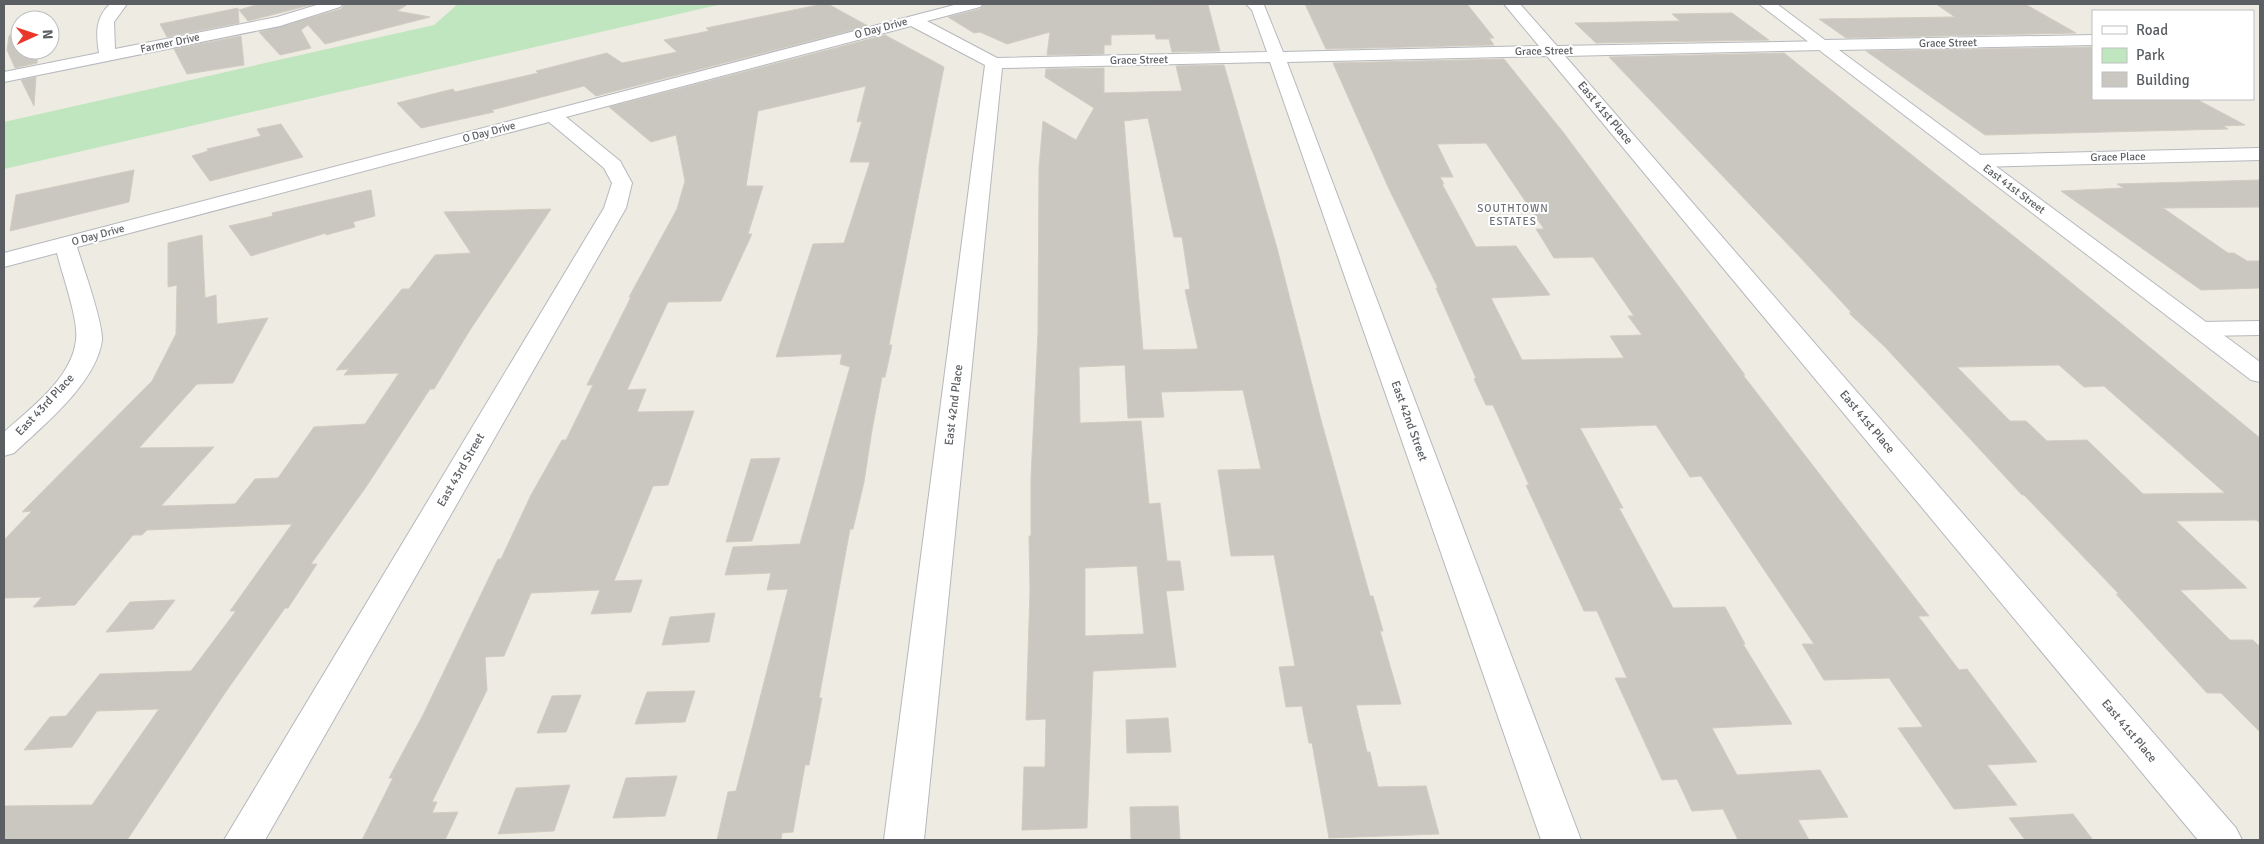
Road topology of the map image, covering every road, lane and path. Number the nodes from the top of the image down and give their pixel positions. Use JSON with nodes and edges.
{"nodes":[{"id":1,"x":119,"y":4,"type":"edge"},
{"id":2,"x":335,"y":4,"type":"edge"},
{"id":3,"x":975,"y":4,"type":"edge"},
{"id":4,"x":1254,"y":4,"type":"edge"},
{"id":5,"x":1512,"y":4,"type":"edge"},
{"id":6,"x":1767,"y":4,"type":"edge"},
{"id":7,"x":912,"y":20,"type":"junction"},
{"id":8,"x":2092,"y":40,"type":"edge"},
{"id":9,"x":1822,"y":45,"type":"junction"},
{"id":10,"x":1553,"y":51,"type":"junction"},
{"id":11,"x":108,"y":56,"type":"junction"},
{"id":12,"x":1277,"y":57,"type":"junction"},
{"id":13,"x":994,"y":63,"type":"junction"},
{"id":14,"x":4,"y":77,"type":"edge"},
{"id":15,"x":552,"y":115,"type":"junction"},
{"id":16,"x":2260,"y":154,"type":"edge"},
{"id":17,"x":1976,"y":160,"type":"junction"},
{"id":18,"x":65,"y":243,"type":"junction"},
{"id":19,"x":4,"y":260,"type":"edge"},
{"id":20,"x":2260,"y":328,"type":"edge"},
{"id":21,"x":2201,"y":329,"type":"junction"},
{"id":22,"x":2260,"y":374,"type":"edge"},
{"id":23,"x":4,"y":447,"type":"edge"},
{"id":24,"x":244,"y":840,"type":"edge"},
{"id":25,"x":904,"y":840,"type":"edge"},
{"id":26,"x":1560,"y":840,"type":"edge"},
{"id":27,"x":2222,"y":840,"type":"edge"}],
"edges":[{"from":1,"to":11,"type":"street"},
{"from":2,"to":11,"type":"street","name":"Farmer Drive"},
{"from":3,"to":7,"type":"street","name":"O Day Drive"},
{"from":4,"to":12,"type":"street","name":"East 42nd Street"},
{"from":5,"to":10,"type":"street","name":"East 41st Place"},
{"from":6,"to":9,"type":"street","name":"East 41st Street"},
{"from":7,"to":13,"type":"street"},
{"from":7,"to":15,"type":"street","name":"O Day Drive"},
{"from":8,"to":9,"type":"street","name":"Grace Street"},
{"from":9,"to":10,"type":"street","name":"Grace Street"},
{"from":9,"to":17,"type":"street","name":"East 41st Street"},
{"from":10,"to":12,"type":"street","name":"Grace Street"},
{"from":10,"to":27,"type":"street","name":"East 41st Place"},
{"from":11,"to":14,"type":"street","name":"Farmer Drive"},
{"from":12,"to":13,"type":"street","name":"Grace Street"},
{"from":12,"to":26,"type":"street","name":"East 42nd Street"},
{"from":13,"to":25,"type":"street","name":"East 42nd Place"},
{"from":15,"to":18,"type":"street","name":"O Day Drive"},
{"from":15,"to":24,"type":"street","name":"East 43rd Street"},
{"from":16,"to":17,"type":"street","name":"Grace Place"},
{"from":17,"to":21,"type":"street","name":"East 41st Street"},
{"from":18,"to":19,"type":"street","name":"O Day Drive"},
{"from":18,"to":23,"type":"street","name":"East 43rd Place"},
{"from":20,"to":21,"type":"street"},
{"from":21,"to":22,"type":"street","name":"East 41st Street"}]}
